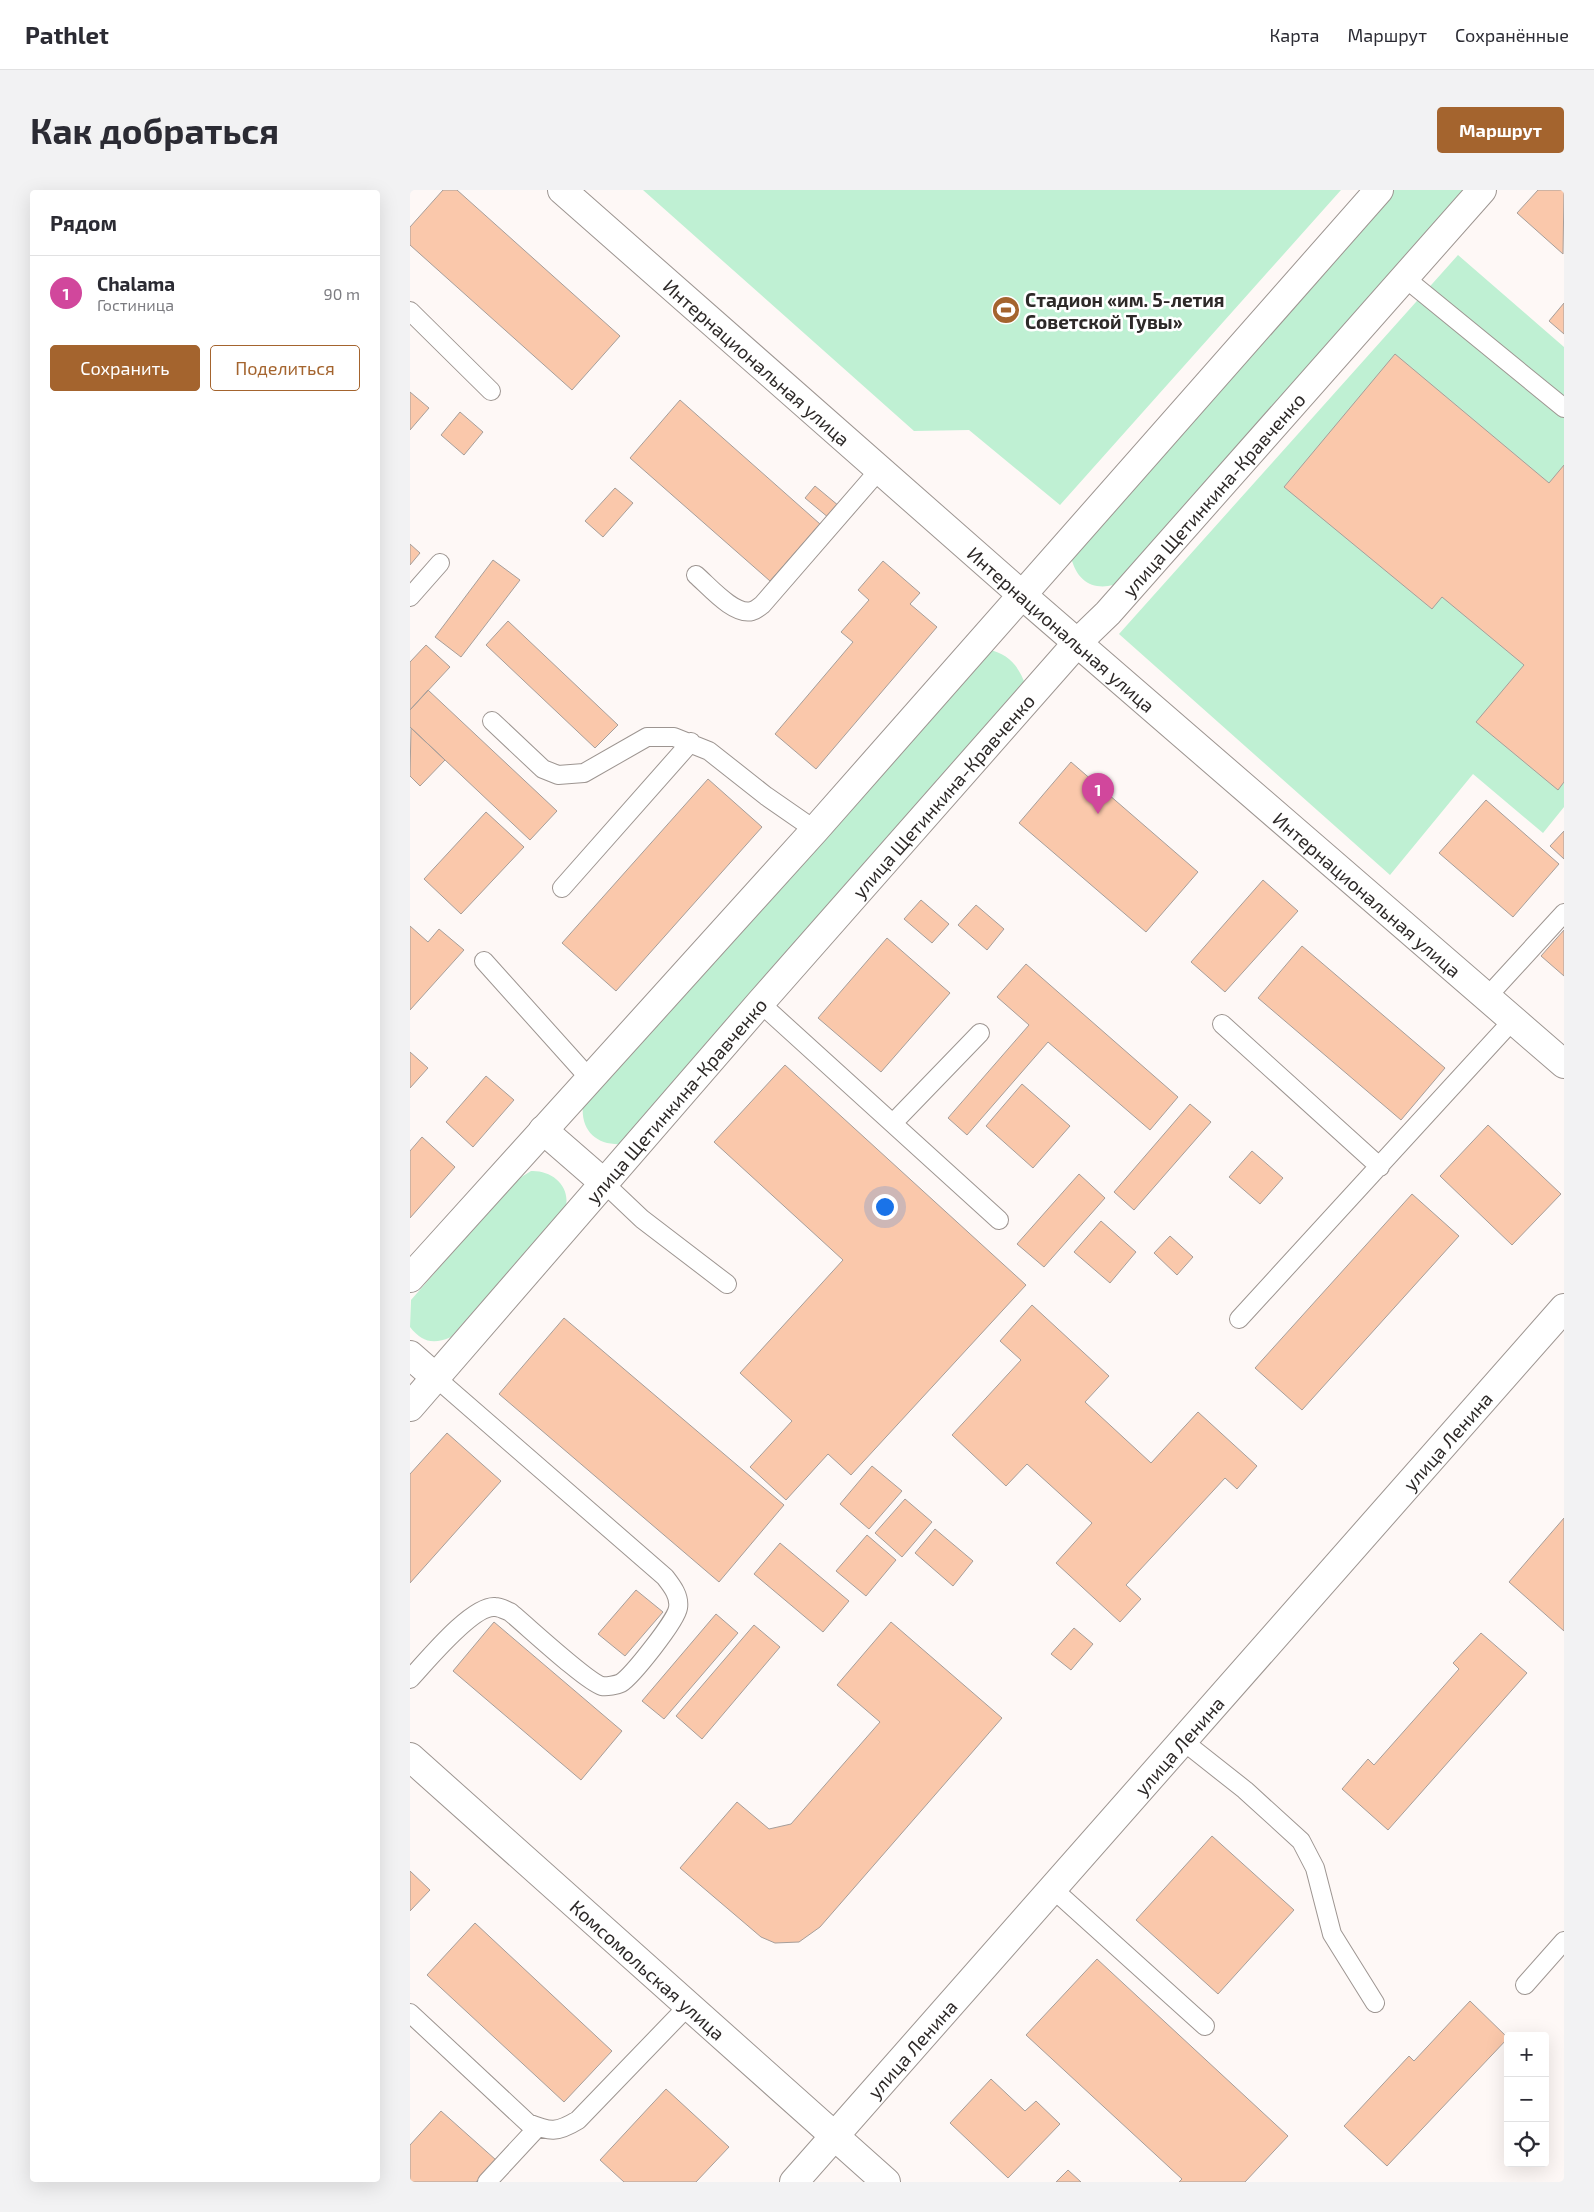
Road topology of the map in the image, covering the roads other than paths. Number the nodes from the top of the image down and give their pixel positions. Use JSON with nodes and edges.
{"nodes":[{"id":1,"x":562,"y":190,"type":"edge"},
{"id":2,"x":1379,"y":190,"type":"edge"},
{"id":3,"x":1482,"y":190,"type":"edge"},
{"id":4,"x":1405,"y":278,"type":"junction"},
{"id":5,"x":410,"y":311,"type":"edge"},
{"id":6,"x":491,"y":391,"type":"dead end"},
{"id":7,"x":1564,"y":408,"type":"edge"},
{"id":8,"x":880,"y":469,"type":"junction"},
{"id":9,"x":440,"y":563,"type":"dead end"},
{"id":10,"x":696,"y":575,"type":"dead end"},
{"id":11,"x":1022,"y":594,"type":"junction"},
{"id":12,"x":410,"y":597,"type":"edge"},
{"id":13,"x":1078,"y":642,"type":"junction"},
{"id":14,"x":492,"y":721,"type":"dead end"},
{"id":15,"x":691,"y":742,"type":"junction"},
{"id":16,"x":815,"y":830,"type":"junction"},
{"id":17,"x":562,"y":888,"type":"dead end"},
{"id":18,"x":1564,"y":913,"type":"edge"},
{"id":19,"x":484,"y":961,"type":"dead end"},
{"id":20,"x":1487,"y":997,"type":"junction"},
{"id":21,"x":760,"y":1003,"type":"junction"},
{"id":22,"x":1513,"y":1020,"type":"junction"},
{"id":23,"x":1222,"y":1024,"type":"dead end"},
{"id":24,"x":980,"y":1033,"type":"dead end"},
{"id":25,"x":1564,"y":1064,"type":"edge"},
{"id":26,"x":590,"y":1079,"type":"junction"},
{"id":27,"x":892,"y":1123,"type":"junction"},
{"id":28,"x":543,"y":1130,"type":"junction"},
{"id":29,"x":1380,"y":1167,"type":"junction"},
{"id":30,"x":604,"y":1183,"type":"junction"},
{"id":31,"x":999,"y":1220,"type":"dead end"},
{"id":32,"x":410,"y":1278,"type":"edge"},
{"id":33,"x":728,"y":1284,"type":"dead end"},
{"id":34,"x":1564,"y":1308,"type":"edge"},
{"id":35,"x":1238,"y":1319,"type":"dead end"},
{"id":36,"x":410,"y":1355,"type":"edge"},
{"id":37,"x":435,"y":1377,"type":"junction"},
{"id":38,"x":410,"y":1407,"type":"edge"},
{"id":39,"x":410,"y":1679,"type":"edge"},
{"id":40,"x":1182,"y":1741,"type":"junction"},
{"id":41,"x":410,"y":1757,"type":"edge"},
{"id":42,"x":1053,"y":1889,"type":"junction"},
{"id":43,"x":1564,"y":1941,"type":"edge"},
{"id":44,"x":1525,"y":1985,"type":"dead end"},
{"id":45,"x":1375,"y":2003,"type":"dead end"},
{"id":46,"x":688,"y":2006,"type":"junction"},
{"id":47,"x":410,"y":2013,"type":"edge"},
{"id":48,"x":1205,"y":2026,"type":"dead end"},
{"id":49,"x":538,"y":2127,"type":"junction"},
{"id":50,"x":834,"y":2136,"type":"junction"},
{"id":51,"x":487,"y":2182,"type":"edge"},
{"id":52,"x":794,"y":2182,"type":"edge"},
{"id":53,"x":886,"y":2182,"type":"edge"}],
"edges":[{"from":1,"to":8,"type":"street","name":"Интернациональная улица"},
{"from":2,"to":11,"type":"street"},
{"from":3,"to":4,"type":"street","name":"улица Щетинкина-Кравченко"},
{"from":4,"to":7,"type":"lane"},
{"from":4,"to":13,"type":"street","name":"улица Щетинкина-Кравченко"},
{"from":5,"to":6,"type":"lane"},
{"from":8,"to":10,"type":"lane"},
{"from":8,"to":11,"type":"street","name":"Интернациональная улица"},
{"from":9,"to":12,"type":"lane"},
{"from":11,"to":13,"type":"street","name":"Интернациональная улица"},
{"from":11,"to":16,"type":"street"},
{"from":13,"to":20,"type":"street","name":"Интернациональная улица"},
{"from":13,"to":21,"type":"street","name":"улица Щетинкина-Кравченко"},
{"from":14,"to":15,"type":"lane"},
{"from":15,"to":16,"type":"lane"},
{"from":15,"to":17,"type":"lane"},
{"from":16,"to":26,"type":"street"},
{"from":18,"to":20,"type":"lane"},
{"from":19,"to":26,"type":"lane"},
{"from":20,"to":22,"type":"street","name":"Интернациональная улица"},
{"from":21,"to":27,"type":"lane"},
{"from":21,"to":30,"type":"street","name":"улица Щетинкина-Кравченко"},
{"from":22,"to":25,"type":"street","name":"Интернациональная улица"},
{"from":22,"to":29,"type":"lane"},
{"from":23,"to":29,"type":"lane"},
{"from":24,"to":27,"type":"lane"},
{"from":26,"to":28,"type":"street"},
{"from":27,"to":31,"type":"lane"},
{"from":28,"to":30,"type":"street"},
{"from":28,"to":32,"type":"street"},
{"from":29,"to":35,"type":"lane"},
{"from":30,"to":33,"type":"lane"},
{"from":30,"to":37,"type":"street","name":"улица Щетинкина-Кравченко"},
{"from":34,"to":40,"type":"street","name":"улица Ленина"},
{"from":36,"to":37,"type":"street"},
{"from":37,"to":38,"type":"street","name":"улица Щетинкина-Кравченко"},
{"from":37,"to":39,"type":"lane"},
{"from":40,"to":42,"type":"street","name":"улица Ленина"},
{"from":40,"to":45,"type":"lane"},
{"from":41,"to":46,"type":"street","name":"Комсомольская улица"},
{"from":42,"to":48,"type":"lane"},
{"from":42,"to":50,"type":"street","name":"улица Ленина"},
{"from":43,"to":44,"type":"lane"},
{"from":46,"to":49,"type":"lane"},
{"from":46,"to":50,"type":"street","name":"Комсомольская улица"},
{"from":47,"to":49,"type":"lane"},
{"from":49,"to":51,"type":"lane"},
{"from":50,"to":52,"type":"street","name":"улица Ленина"},
{"from":50,"to":53,"type":"street","name":"Комсомольская улица"}]}
